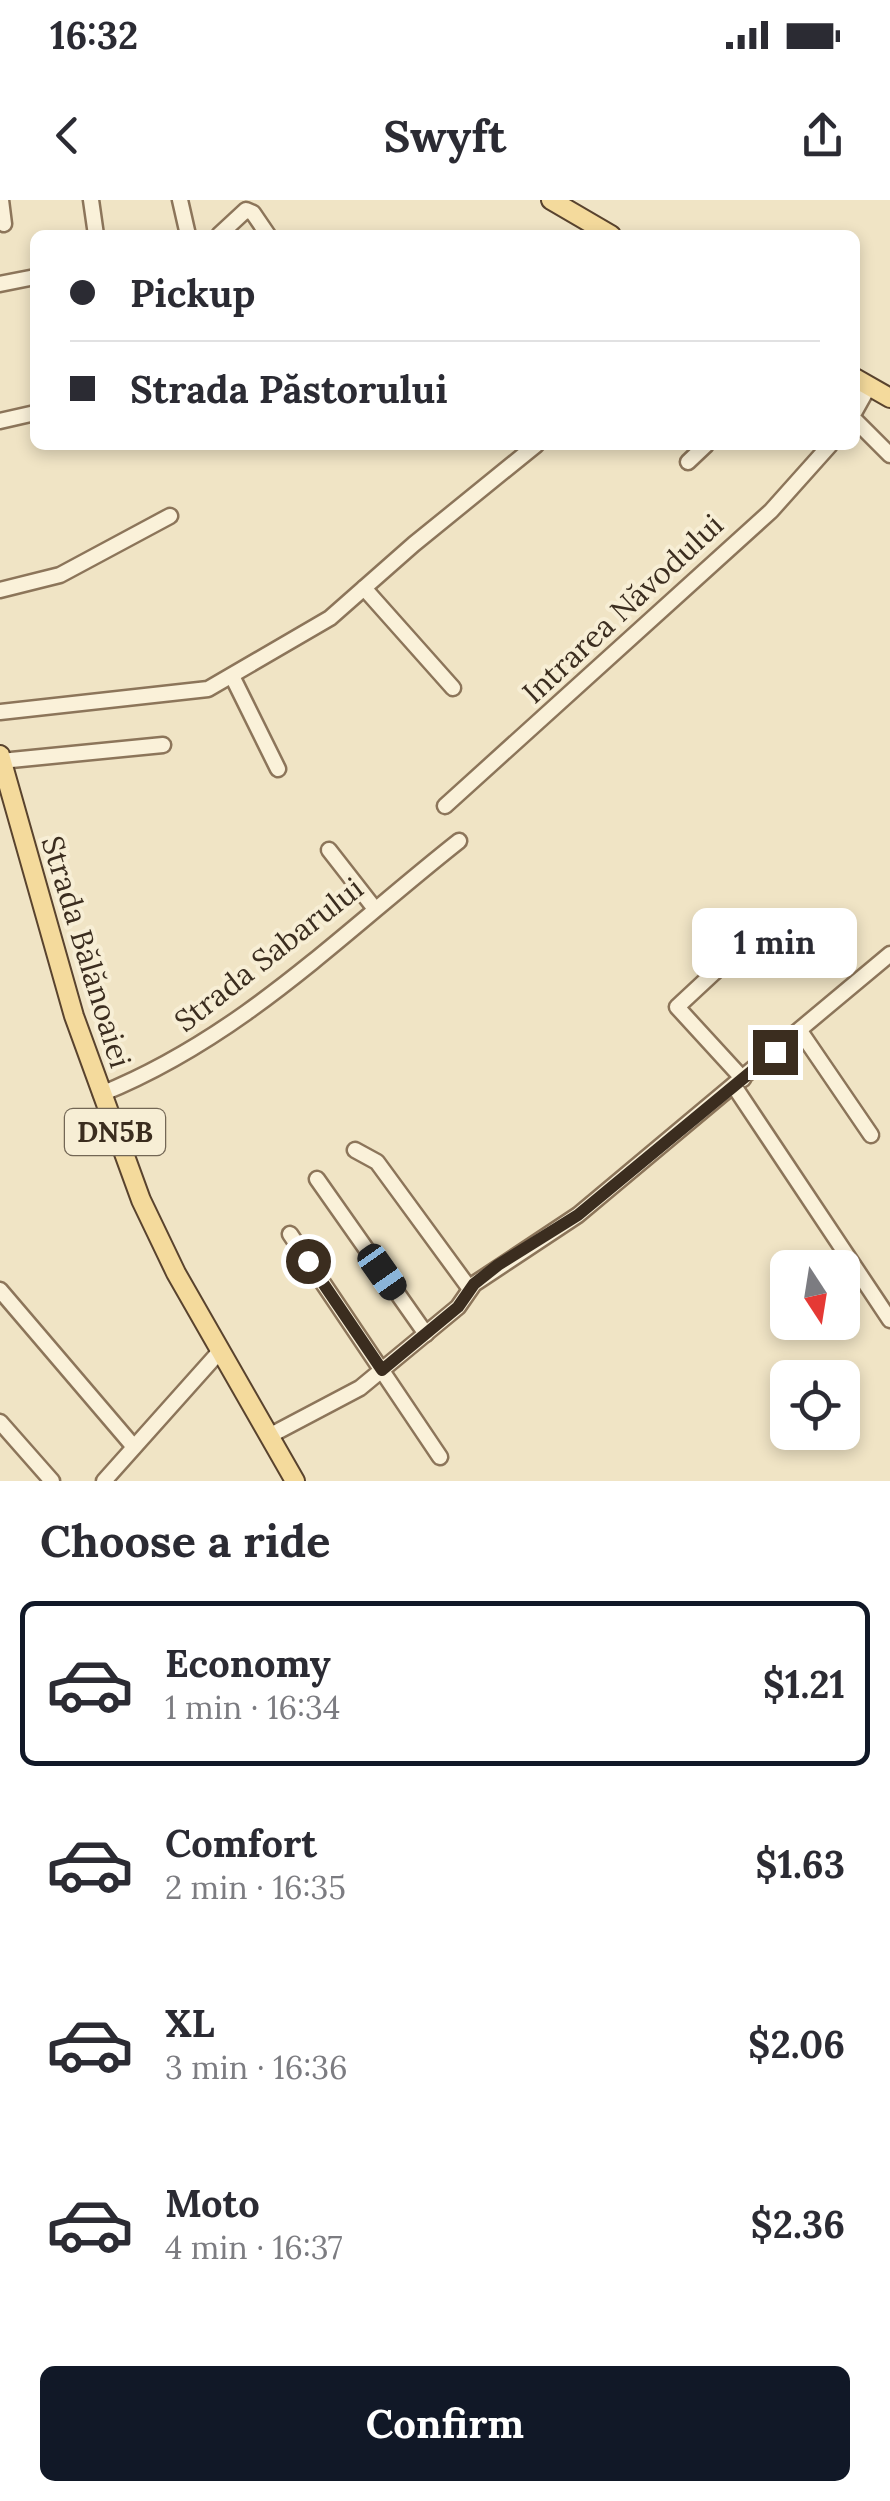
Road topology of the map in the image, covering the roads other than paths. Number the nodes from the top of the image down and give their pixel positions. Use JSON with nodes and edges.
{"nodes":[{"id":1,"x":1,"y":200,"type":"edge"},
{"id":2,"x":91,"y":200,"type":"edge"},
{"id":3,"x":180,"y":200,"type":"edge"},
{"id":4,"x":551,"y":200,"type":"edge"},
{"id":5,"x":4,"y":224,"type":"dead end"},
{"id":6,"x":95,"y":230,"type":"edge"},
{"id":7,"x":187,"y":230,"type":"edge"},
{"id":8,"x":224,"y":230,"type":"edge"},
{"id":9,"x":265,"y":230,"type":"edge"},
{"id":10,"x":602,"y":230,"type":"edge"},
{"id":11,"x":30,"y":279,"type":"edge"},
{"id":12,"x":0,"y":284,"type":"edge"},
{"id":13,"x":862,"y":382,"type":"edge"},
{"id":14,"x":890,"y":398,"type":"edge"},
{"id":15,"x":30,"y":415,"type":"edge"},
{"id":16,"x":0,"y":421,"type":"edge"},
{"id":17,"x":860,"y":425,"type":"edge"},
{"id":18,"x":530,"y":450,"type":"edge"},
{"id":19,"x":701,"y":450,"type":"edge"},
{"id":20,"x":825,"y":450,"type":"edge"},
{"id":21,"x":890,"y":455,"type":"edge"},
{"id":22,"x":688,"y":462,"type":"dead end"},
{"id":23,"x":170,"y":516,"type":"dead end"},
{"id":24,"x":364,"y":588,"type":"junction"},
{"id":25,"x":0,"y":590,"type":"edge"},
{"id":26,"x":232,"y":676,"type":"junction"},
{"id":27,"x":453,"y":688,"type":"dead end"},
{"id":28,"x":0,"y":712,"type":"edge"},
{"id":29,"x":163,"y":745,"type":"dead end"},
{"id":30,"x":1,"y":758,"type":"edge"},
{"id":31,"x":278,"y":769,"type":"dead end"},
{"id":32,"x":446,"y":806,"type":"dead end"},
{"id":33,"x":458,"y":841,"type":"dead end"},
{"id":34,"x":329,"y":850,"type":"dead end"},
{"id":35,"x":375,"y":910,"type":"junction"},
{"id":36,"x":734,"y":954,"type":"dead end"},
{"id":37,"x":890,"y":954,"type":"edge"},
{"id":38,"x":800,"y":1031,"type":"junction"},
{"id":39,"x":739,"y":1082,"type":"junction"},
{"id":40,"x":101,"y":1094,"type":"junction"},
{"id":41,"x":871,"y":1135,"type":"dead end"},
{"id":42,"x":356,"y":1150,"type":"dead end"},
{"id":43,"x":317,"y":1179,"type":"dead end"},
{"id":44,"x":290,"y":1234,"type":"dead end"},
{"id":45,"x":470,"y":1289,"type":"junction"},
{"id":46,"x":0,"y":1290,"type":"edge"},
{"id":47,"x":890,"y":1320,"type":"edge"},
{"id":48,"x":426,"y":1334,"type":"junction"},
{"id":49,"x":221,"y":1350,"type":"junction"},
{"id":50,"x":382,"y":1370,"type":"junction"},
{"id":51,"x":0,"y":1422,"type":"edge"},
{"id":52,"x":269,"y":1436,"type":"junction"},
{"id":53,"x":134,"y":1447,"type":"junction"},
{"id":54,"x":440,"y":1457,"type":"dead end"},
{"id":55,"x":52,"y":1481,"type":"edge"},
{"id":56,"x":104,"y":1481,"type":"edge"},
{"id":57,"x":295,"y":1481,"type":"edge"}],
"edges":[{"from":1,"to":5,"type":"street"},
{"from":2,"to":6,"type":"street"},
{"from":3,"to":7,"type":"street"},
{"from":4,"to":10,"type":"main road"},
{"from":8,"to":9,"type":"street"},
{"from":11,"to":12,"type":"street"},
{"from":13,"to":14,"type":"main road"},
{"from":15,"to":16,"type":"street"},
{"from":17,"to":21,"type":"street"},
{"from":18,"to":24,"type":"street"},
{"from":19,"to":22,"type":"street"},
{"from":20,"to":32,"type":"street","name":"Intrarea Năvodului"},
{"from":23,"to":25,"type":"street"},
{"from":24,"to":26,"type":"street"},
{"from":24,"to":27,"type":"street"},
{"from":26,"to":28,"type":"street"},
{"from":26,"to":31,"type":"street"},
{"from":29,"to":30,"type":"street"},
{"from":30,"to":40,"type":"main road","name":"Strada Bălănoaiei","number":"DN5B"},
{"from":33,"to":35,"type":"street","name":"Strada Sabarului"},
{"from":34,"to":35,"type":"street"},
{"from":35,"to":40,"type":"street","name":"Strada Sabarului"},
{"from":36,"to":39,"type":"street"},
{"from":37,"to":38,"type":"street"},
{"from":38,"to":39,"type":"street"},
{"from":38,"to":41,"type":"street"},
{"from":39,"to":45,"type":"street"},
{"from":39,"to":47,"type":"street"},
{"from":40,"to":49,"type":"main road","name":"Strada Bălănoaiei","number":"DN5B"},
{"from":42,"to":45,"type":"street"},
{"from":43,"to":48,"type":"street"},
{"from":44,"to":50,"type":"street"},
{"from":45,"to":48,"type":"street"},
{"from":46,"to":53,"type":"street"},
{"from":48,"to":50,"type":"street"},
{"from":49,"to":52,"type":"main road","name":"Strada Bălănoaiei","number":"DN5B"},
{"from":49,"to":53,"type":"street"},
{"from":50,"to":52,"type":"street"},
{"from":50,"to":54,"type":"street"},
{"from":51,"to":55,"type":"street"},
{"from":52,"to":57,"type":"main road","name":"Strada Bălănoaiei","number":"DN5B"},
{"from":53,"to":56,"type":"street"}]}
